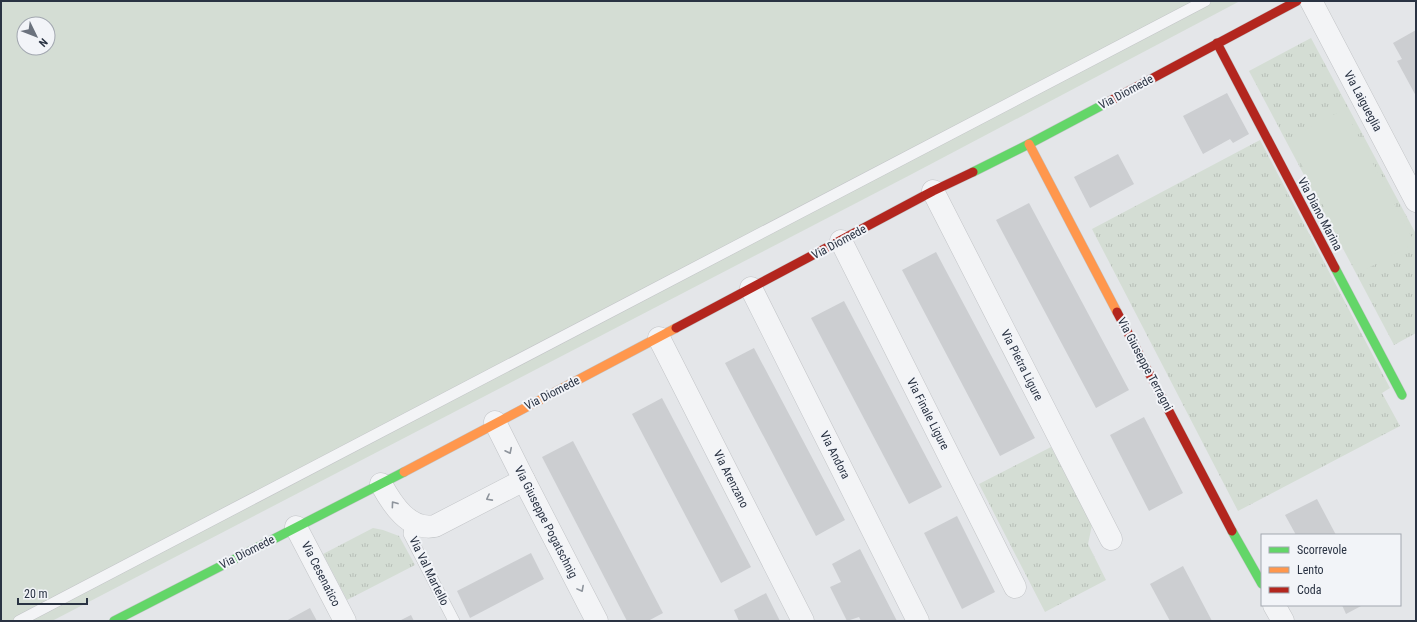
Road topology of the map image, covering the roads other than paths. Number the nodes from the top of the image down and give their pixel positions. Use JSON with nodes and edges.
{"nodes":[{"id":1,"x":1205,"y":1,"type":"edge"},
{"id":2,"x":1297,"y":1,"type":"edge"},
{"id":3,"x":1311,"y":1,"type":"edge"},
{"id":4,"x":1216,"y":43,"type":"junction"},
{"id":5,"x":1029,"y":144,"type":"junction"},
{"id":6,"x":933,"y":191,"type":"junction"},
{"id":7,"x":1416,"y":201,"type":"edge"},
{"id":8,"x":841,"y":241,"type":"junction"},
{"id":9,"x":751,"y":288,"type":"junction"},
{"id":10,"x":659,"y":338,"type":"junction"},
{"id":11,"x":1402,"y":395,"type":"dead end"},
{"id":12,"x":495,"y":422,"type":"junction"},
{"id":13,"x":524,"y":480,"type":"junction"},
{"id":14,"x":381,"y":484,"type":"junction"},
{"id":15,"x":411,"y":521,"type":"junction"},
{"id":16,"x":296,"y":527,"type":"junction"},
{"id":17,"x":1111,"y":539,"type":"dead end"},
{"id":18,"x":1261,"y":582,"type":"edge"},
{"id":19,"x":1015,"y":587,"type":"dead end"},
{"id":20,"x":1274,"y":606,"type":"edge"},
{"id":21,"x":19,"y":621,"type":"edge"},
{"id":22,"x":114,"y":621,"type":"edge"},
{"id":23,"x":345,"y":621,"type":"edge"},
{"id":24,"x":454,"y":621,"type":"edge"},
{"id":25,"x":597,"y":621,"type":"edge"},
{"id":26,"x":803,"y":621,"type":"edge"},
{"id":27,"x":918,"y":621,"type":"edge"},
{"id":28,"x":1282,"y":621,"type":"edge"}],
"edges":[{"from":1,"to":21,"type":"lane"},
{"from":2,"to":4,"type":"street","name":"Via Diomede"},
{"from":3,"to":7,"type":"street","name":"Via Laigueglia"},
{"from":4,"to":5,"type":"street","name":"Via Diomede"},
{"from":4,"to":11,"type":"street","name":"Via Diano Marina"},
{"from":5,"to":6,"type":"street","name":"Via Diomede"},
{"from":5,"to":18,"type":"street","name":"Via Giuseppe Terragni"},
{"from":6,"to":8,"type":"street","name":"Via Diomede"},
{"from":6,"to":17,"type":"street","name":"Via Pietra Ligure"},
{"from":8,"to":9,"type":"street","name":"Via Diomede"},
{"from":8,"to":19,"type":"street","name":"Via Finale Ligure"},
{"from":9,"to":10,"type":"street","name":"Via Diomede"},
{"from":9,"to":27,"type":"street","name":"Via Andora"},
{"from":10,"to":12,"type":"street","name":"Via Diomede"},
{"from":10,"to":26,"type":"street","name":"Via Arenzano"},
{"from":12,"to":13,"type":"street","name":"Via Giuseppe Pogatschnig","one_way":true},
{"from":12,"to":14,"type":"street","name":"Via Diomede"},
{"from":13,"to":15,"type":"street","one_way":true},
{"from":13,"to":25,"type":"street","name":"Via Giuseppe Pogatschnig","one_way":true},
{"from":15,"to":14,"type":"street","one_way":true},
{"from":14,"to":16,"type":"street","name":"Via Diomede"},
{"from":15,"to":24,"type":"lane","name":"Via Val Martello"},
{"from":16,"to":22,"type":"street","name":"Via Diomede"},
{"from":16,"to":23,"type":"street","name":"Via Cesenatico"},
{"from":20,"to":28,"type":"street"}]}
